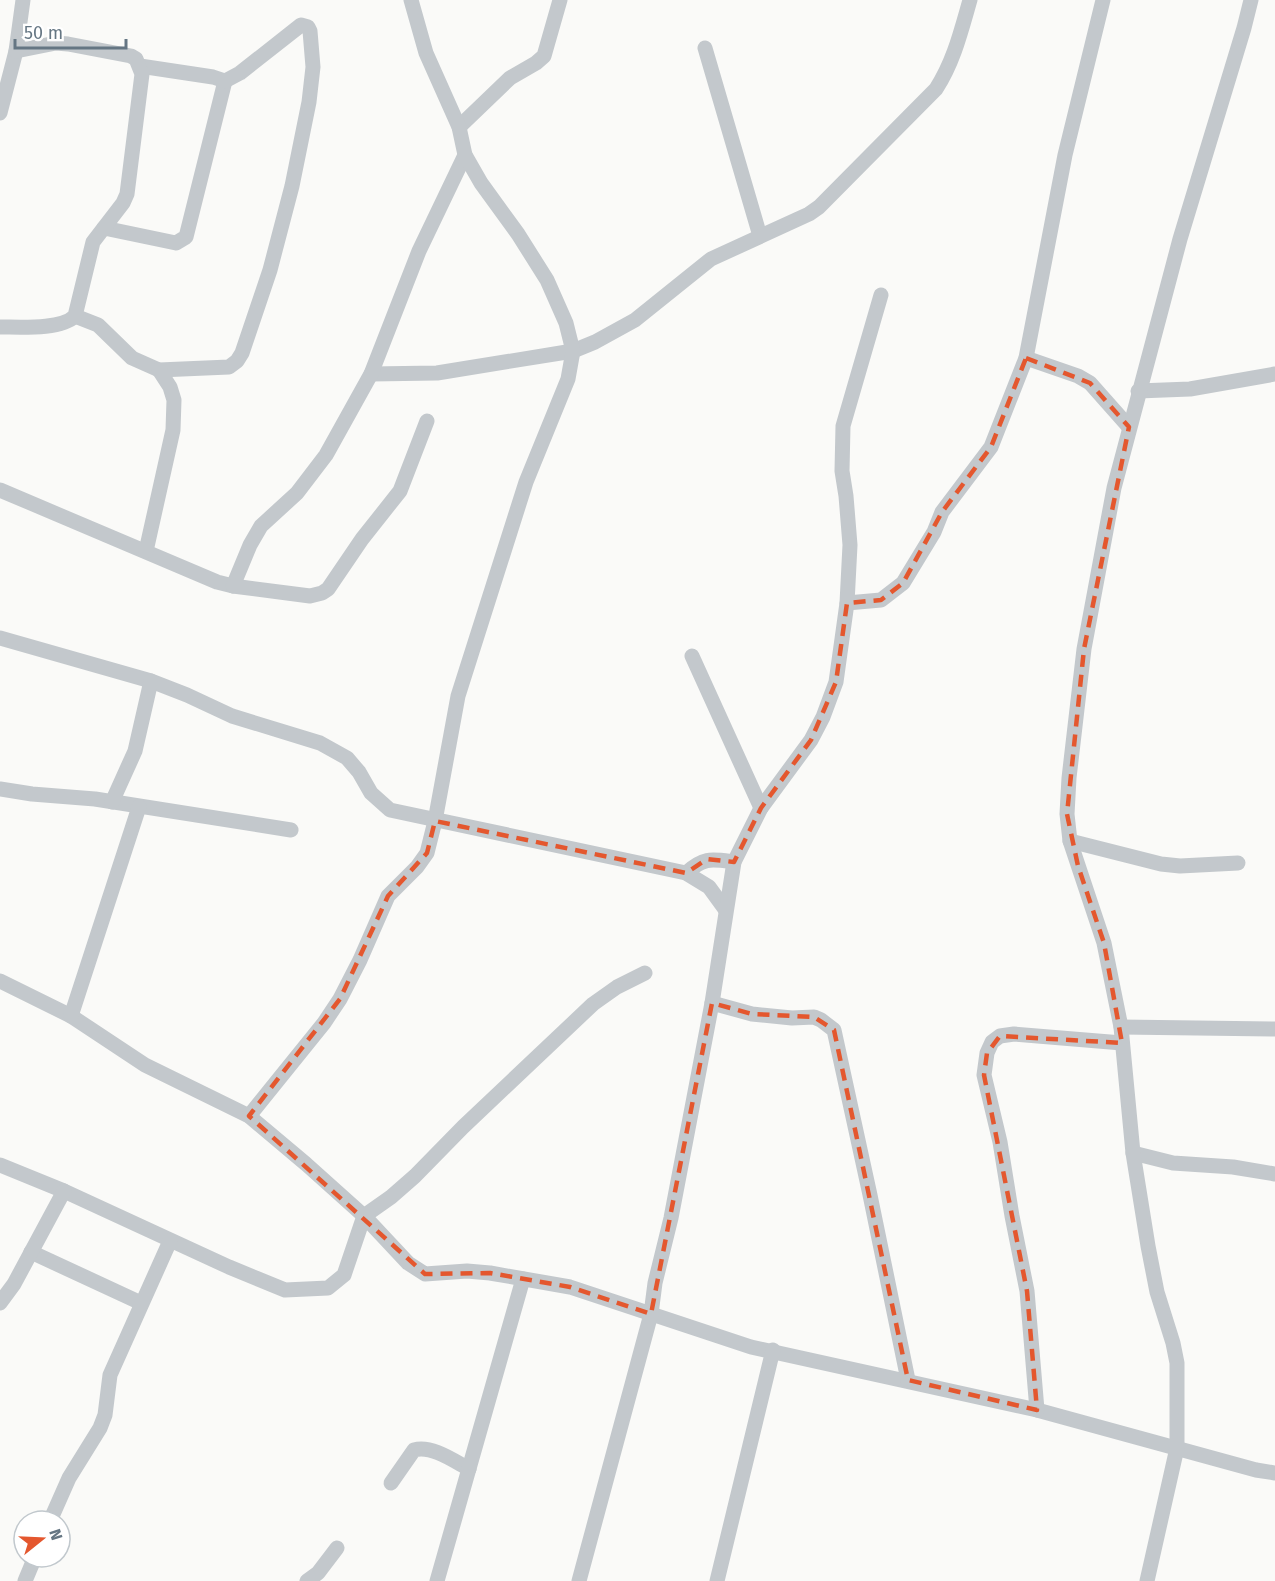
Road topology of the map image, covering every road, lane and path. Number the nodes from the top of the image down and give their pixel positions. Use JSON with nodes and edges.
{"nodes":[{"id":1,"x":22,"y":0,"type":"edge"},
{"id":2,"x":411,"y":0,"type":"edge"},
{"id":3,"x":560,"y":0,"type":"edge"},
{"id":4,"x":970,"y":0,"type":"edge"},
{"id":5,"x":1103,"y":0,"type":"edge"},
{"id":6,"x":1251,"y":0,"type":"edge"},
{"id":7,"x":705,"y":48,"type":"dead end"},
{"id":8,"x":16,"y":51,"type":"junction"},
{"id":9,"x":140,"y":66,"type":"junction"},
{"id":10,"x":225,"y":81,"type":"junction"},
{"id":11,"x":0,"y":113,"type":"edge"},
{"id":12,"x":459,"y":127,"type":"junction"},
{"id":13,"x":465,"y":155,"type":"junction"},
{"id":14,"x":104,"y":228,"type":"junction"},
{"id":15,"x":760,"y":236,"type":"junction"},
{"id":16,"x":880,"y":295,"type":"dead end"},
{"id":17,"x":75,"y":316,"type":"junction"},
{"id":18,"x":0,"y":327,"type":"edge"},
{"id":19,"x":573,"y":351,"type":"junction"},
{"id":20,"x":1026,"y":358,"type":"junction"},
{"id":21,"x":159,"y":370,"type":"junction"},
{"id":22,"x":371,"y":374,"type":"junction"},
{"id":23,"x":1275,"y":374,"type":"edge"},
{"id":24,"x":1138,"y":391,"type":"junction"},
{"id":25,"x":427,"y":422,"type":"dead end"},
{"id":26,"x":1129,"y":427,"type":"junction"},
{"id":27,"x":0,"y":490,"type":"edge"},
{"id":28,"x":146,"y":551,"type":"junction"},
{"id":29,"x":232,"y":586,"type":"junction"},
{"id":30,"x":847,"y":603,"type":"junction"},
{"id":31,"x":0,"y":638,"type":"edge"},
{"id":32,"x":692,"y":656,"type":"dead end"},
{"id":33,"x":151,"y":681,"type":"junction"},
{"id":34,"x":0,"y":789,"type":"edge"},
{"id":35,"x":112,"y":802,"type":"junction"},
{"id":36,"x":139,"y":807,"type":"junction"},
{"id":37,"x":761,"y":808,"type":"junction"},
{"id":38,"x":435,"y":821,"type":"junction"},
{"id":39,"x":291,"y":830,"type":"dead end"},
{"id":40,"x":1070,"y":841,"type":"junction"},
{"id":41,"x":734,"y":862,"type":"junction"},
{"id":42,"x":1238,"y":863,"type":"dead end"},
{"id":43,"x":686,"y":873,"type":"junction"},
{"id":44,"x":725,"y":909,"type":"junction"},
{"id":45,"x":645,"y":973,"type":"dead end"},
{"id":46,"x":0,"y":981,"type":"edge"},
{"id":47,"x":712,"y":1003,"type":"junction"},
{"id":48,"x":71,"y":1016,"type":"junction"},
{"id":49,"x":1121,"y":1027,"type":"junction"},
{"id":50,"x":1275,"y":1029,"type":"edge"},
{"id":51,"x":1122,"y":1043,"type":"junction"},
{"id":52,"x":249,"y":1116,"type":"junction"},
{"id":53,"x":1133,"y":1153,"type":"junction"},
{"id":54,"x":0,"y":1165,"type":"edge"},
{"id":55,"x":1275,"y":1174,"type":"edge"},
{"id":56,"x":64,"y":1191,"type":"junction"},
{"id":57,"x":364,"y":1216,"type":"junction"},
{"id":58,"x":170,"y":1241,"type":"junction"},
{"id":59,"x":31,"y":1252,"type":"junction"},
{"id":60,"x":523,"y":1278,"type":"junction"},
{"id":61,"x":0,"y":1303,"type":"edge"},
{"id":62,"x":141,"y":1303,"type":"junction"},
{"id":63,"x":651,"y":1314,"type":"junction"},
{"id":64,"x":773,"y":1350,"type":"junction"},
{"id":65,"x":908,"y":1380,"type":"junction"},
{"id":66,"x":1037,"y":1410,"type":"junction"},
{"id":67,"x":1177,"y":1448,"type":"junction"},
{"id":68,"x":469,"y":1468,"type":"junction"},
{"id":69,"x":1275,"y":1473,"type":"edge"},
{"id":70,"x":391,"y":1483,"type":"dead end"},
{"id":71,"x":55,"y":1509,"type":"edge"},
{"id":72,"x":337,"y":1548,"type":"dead end"},
{"id":73,"x":307,"y":1581,"type":"edge"},
{"id":74,"x":437,"y":1581,"type":"edge"},
{"id":75,"x":579,"y":1581,"type":"edge"},
{"id":76,"x":717,"y":1581,"type":"edge"},
{"id":77,"x":1148,"y":1581,"type":"edge"}],
"edges":[{"from":1,"to":8,"type":"street"},
{"from":2,"to":12,"type":"street"},
{"from":3,"to":12,"type":"street"},
{"from":4,"to":15,"type":"street"},
{"from":5,"to":20,"type":"street"},
{"from":6,"to":24,"type":"street"},
{"from":7,"to":15,"type":"street"},
{"from":8,"to":9,"type":"street"},
{"from":8,"to":11,"type":"street"},
{"from":9,"to":10,"type":"street"},
{"from":9,"to":14,"type":"street"},
{"from":10,"to":14,"type":"street"},
{"from":10,"to":21,"type":"street"},
{"from":12,"to":13,"type":"street"},
{"from":13,"to":19,"type":"street"},
{"from":13,"to":22,"type":"street"},
{"from":14,"to":17,"type":"street"},
{"from":15,"to":19,"type":"street"},
{"from":16,"to":30,"type":"street"},
{"from":17,"to":18,"type":"street"},
{"from":17,"to":21,"type":"street"},
{"from":19,"to":22,"type":"street"},
{"from":19,"to":38,"type":"street"},
{"from":20,"to":26,"type":"street"},
{"from":20,"to":30,"type":"street"},
{"from":21,"to":28,"type":"street"},
{"from":22,"to":29,"type":"street"},
{"from":23,"to":24,"type":"street"},
{"from":24,"to":26,"type":"street"},
{"from":25,"to":29,"type":"street"},
{"from":26,"to":40,"type":"street"},
{"from":27,"to":28,"type":"street"},
{"from":28,"to":29,"type":"street"},
{"from":30,"to":37,"type":"street"},
{"from":31,"to":33,"type":"street"},
{"from":32,"to":37,"type":"street"},
{"from":33,"to":35,"type":"street"},
{"from":33,"to":38,"type":"street"},
{"from":34,"to":35,"type":"street"},
{"from":35,"to":36,"type":"street"},
{"from":36,"to":39,"type":"street"},
{"from":36,"to":48,"type":"street"},
{"from":37,"to":41,"type":"street"},
{"from":38,"to":43,"type":"street"},
{"from":38,"to":52,"type":"street"},
{"from":40,"to":42,"type":"street"},
{"from":40,"to":49,"type":"street"},
{"from":41,"to":43,"type":"street"},
{"from":41,"to":44,"type":"street"},
{"from":43,"to":44,"type":"street"},
{"from":44,"to":47,"type":"street"},
{"from":45,"to":57,"type":"street"},
{"from":46,"to":48,"type":"street"},
{"from":47,"to":63,"type":"street"},
{"from":47,"to":65,"type":"street"},
{"from":48,"to":52,"type":"street"},
{"from":49,"to":50,"type":"street"},
{"from":49,"to":51,"type":"street"},
{"from":51,"to":53,"type":"street"},
{"from":51,"to":66,"type":"street"},
{"from":52,"to":57,"type":"street"},
{"from":53,"to":55,"type":"street"},
{"from":53,"to":67,"type":"street"},
{"from":54,"to":56,"type":"street"},
{"from":56,"to":58,"type":"street"},
{"from":56,"to":59,"type":"street"},
{"from":57,"to":58,"type":"street"},
{"from":57,"to":60,"type":"street"},
{"from":58,"to":62,"type":"street"},
{"from":59,"to":61,"type":"street"},
{"from":59,"to":62,"type":"street"},
{"from":60,"to":63,"type":"street"},
{"from":60,"to":68,"type":"street"},
{"from":62,"to":71,"type":"street"},
{"from":63,"to":64,"type":"street"},
{"from":63,"to":75,"type":"street"},
{"from":64,"to":65,"type":"street"},
{"from":64,"to":76,"type":"street"},
{"from":65,"to":66,"type":"street"},
{"from":66,"to":67,"type":"street"},
{"from":67,"to":69,"type":"street"},
{"from":67,"to":77,"type":"street"},
{"from":68,"to":70,"type":"street"},
{"from":68,"to":74,"type":"street"},
{"from":72,"to":73,"type":"street"}]}
